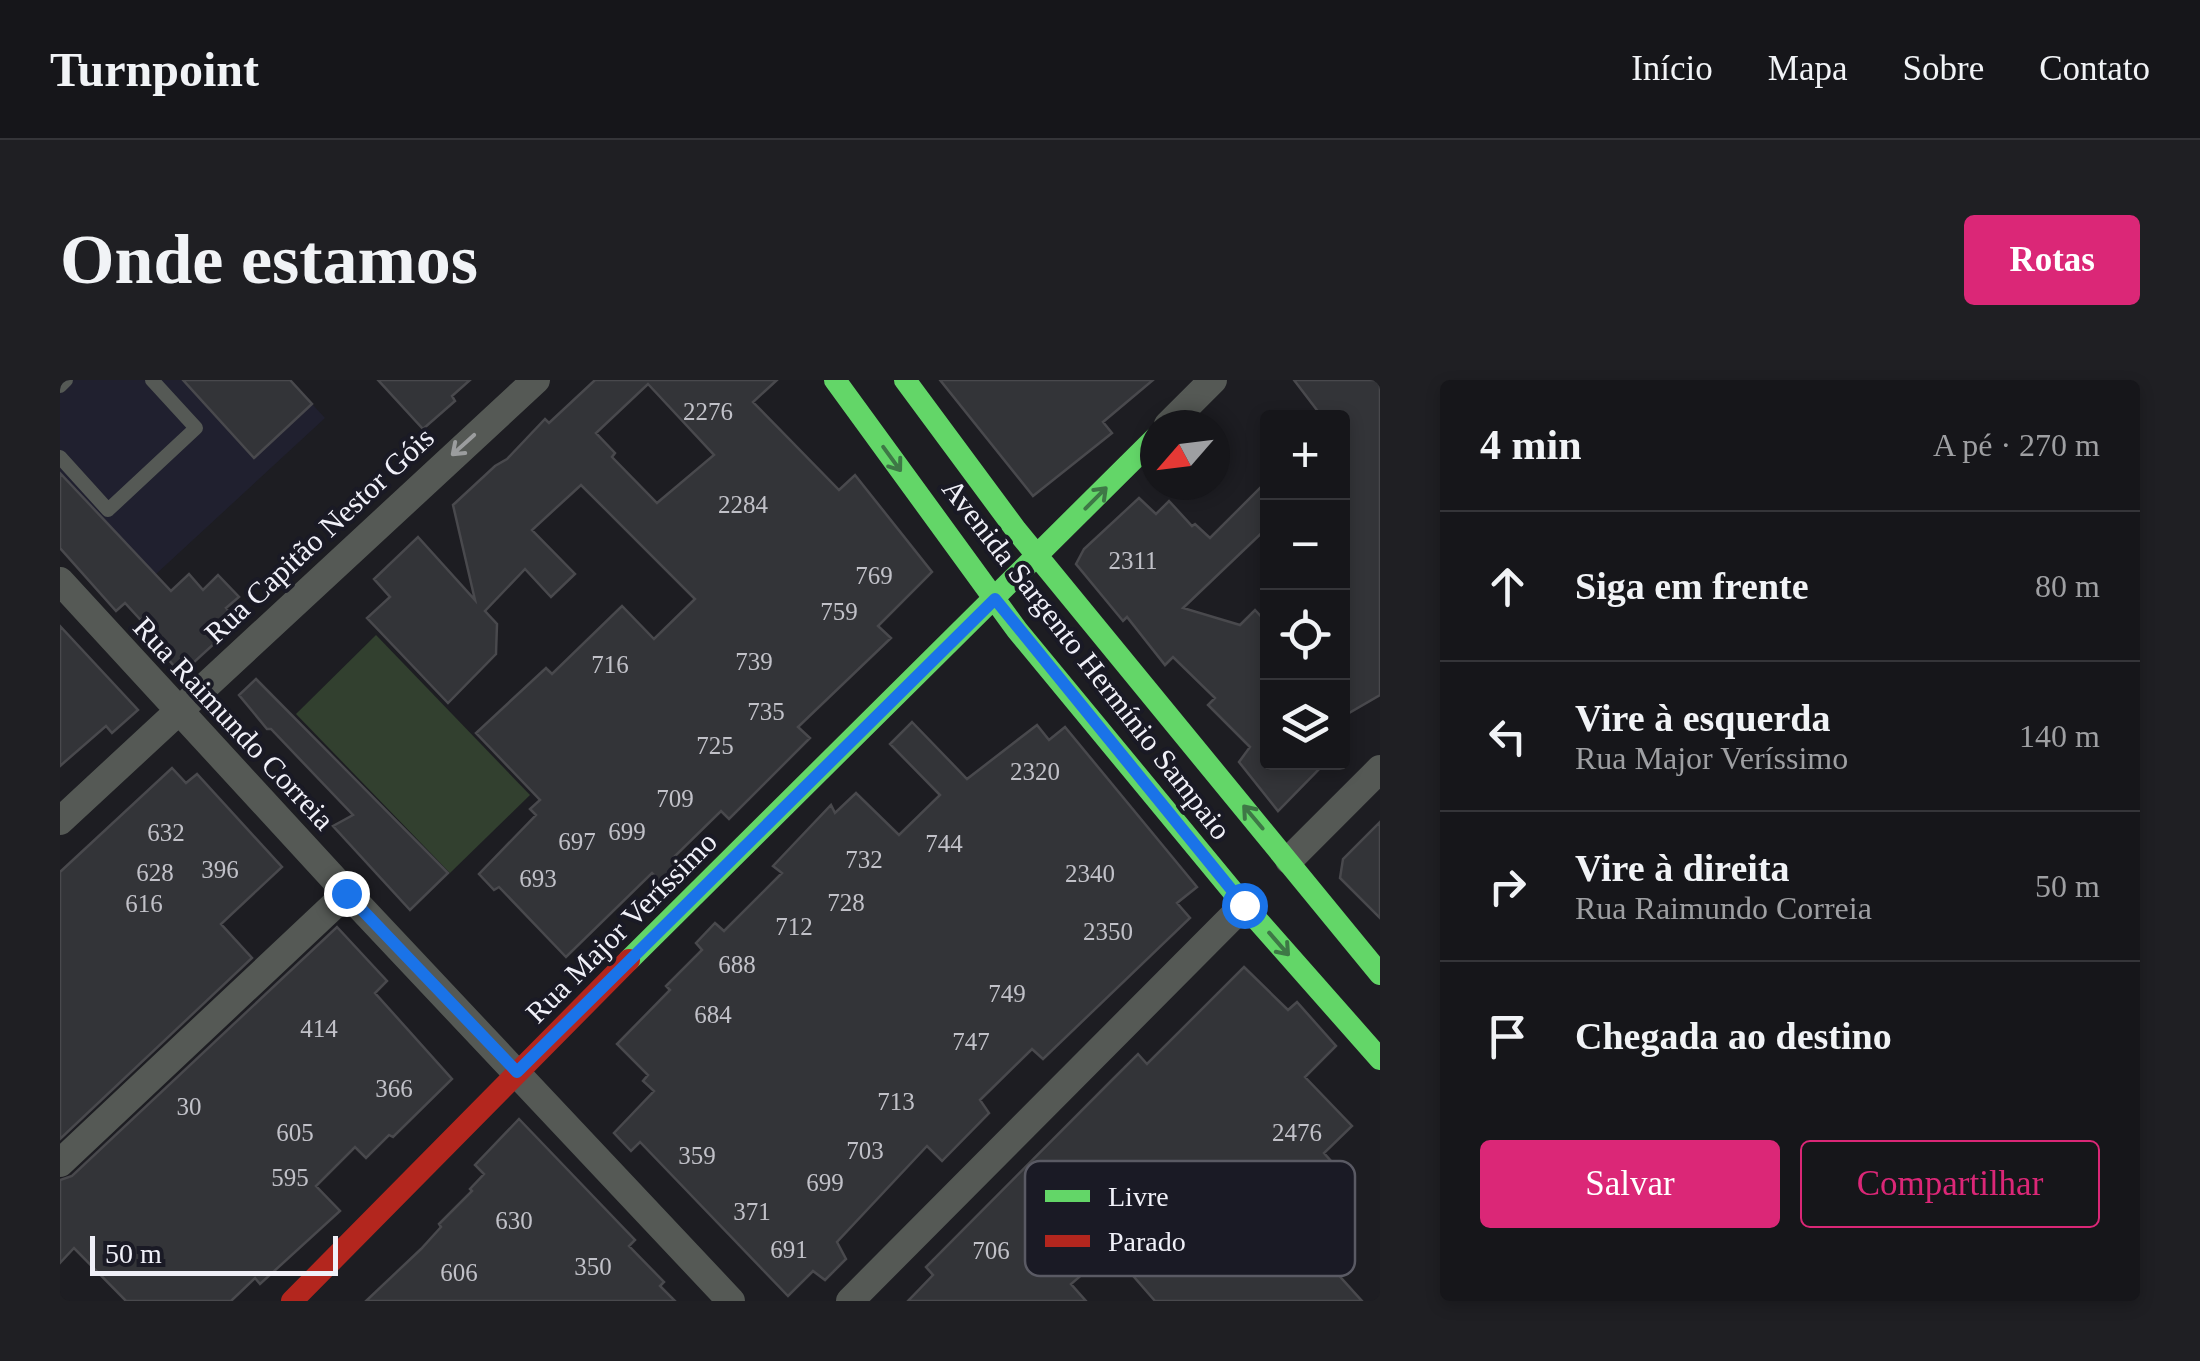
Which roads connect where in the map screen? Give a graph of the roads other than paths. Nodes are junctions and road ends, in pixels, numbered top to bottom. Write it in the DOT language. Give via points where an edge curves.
graph roads {
  1 [pos="66,380"];
  2 [pos="152,380"];
  3 [pos="536,380"];
  4 [pos="835,380"];
  5 [pos="905,380"];
  6 [pos="1213,380"];
  7 [pos="60,386"];
  8 [pos="1183,410"];
  9 [pos="1140,453"];
  10 [pos="60,457"];
  11 [pos="1037,556"];
  12 [pos="60,581"];
  13 [pos="995,599"];
  14 [pos="179,711"];
  15 [pos="1380,769"];
  16 [pos="60,821"];
  17 [pos="1289,860"];
  18 [pos="346,893"];
  19 [pos="1244,905"];
  20 [pos="1380,974"];
  21 [pos="1380,1059"];
  22 [pos="517,1072"];
  23 [pos="60,1163"];
  24 [pos="292,1301"];
  25 [pos="731,1301"];
  26 [pos="850,1301"];
  1 -- 7 [label="lane"];
  2 -- 10 [label="lane" via="196,428 108,510"];
  3 -- 14 [label="street, Rua Capitão Nestor Góis, one-way"];
  4 -- 13 [label="main road, Avenida Sargento Hermínio Sampaio, one-way"];
  5 -- 11 [label="main road, Avenida Sargento Hermínio Sampaio"];
  6 -- 8 [label="street"];
  11 -- 9 [label="main road, Rua Major Veríssimo, one-way"];
  11 -- 13 [label="main road, Rua Major Veríssimo"];
  17 -- 11 [label="main road, Avenida Sargento Hermínio Sampaio, one-way"];
  12 -- 14 [label="street, Rua Raimundo Correia"];
  13 -- 19 [label="main road, Avenida Sargento Hermínio Sampaio"];
  13 -- 22 [label="main road, Rua Major Veríssimo"];
  14 -- 16 [label="street, Rua Capitão Nestor Góis"];
  14 -- 18 [label="street, Rua Raimundo Correia"];
  15 -- 17 [label="street"];
  17 -- 20 [label="main road, Avenida Sargento Hermínio Sampaio"];
  18 -- 22 [label="street, Rua Raimundo Correia"];
  18 -- 23 [label="street"];
  19 -- 21 [label="main road, Avenida Sargento Hermínio Sampaio, one-way"];
  19 -- 26 [label="street"];
  22 -- 24 [label="main road, Rua Major Veríssimo"];
  22 -- 25 [label="street, Rua Raimundo Correia"];
}
